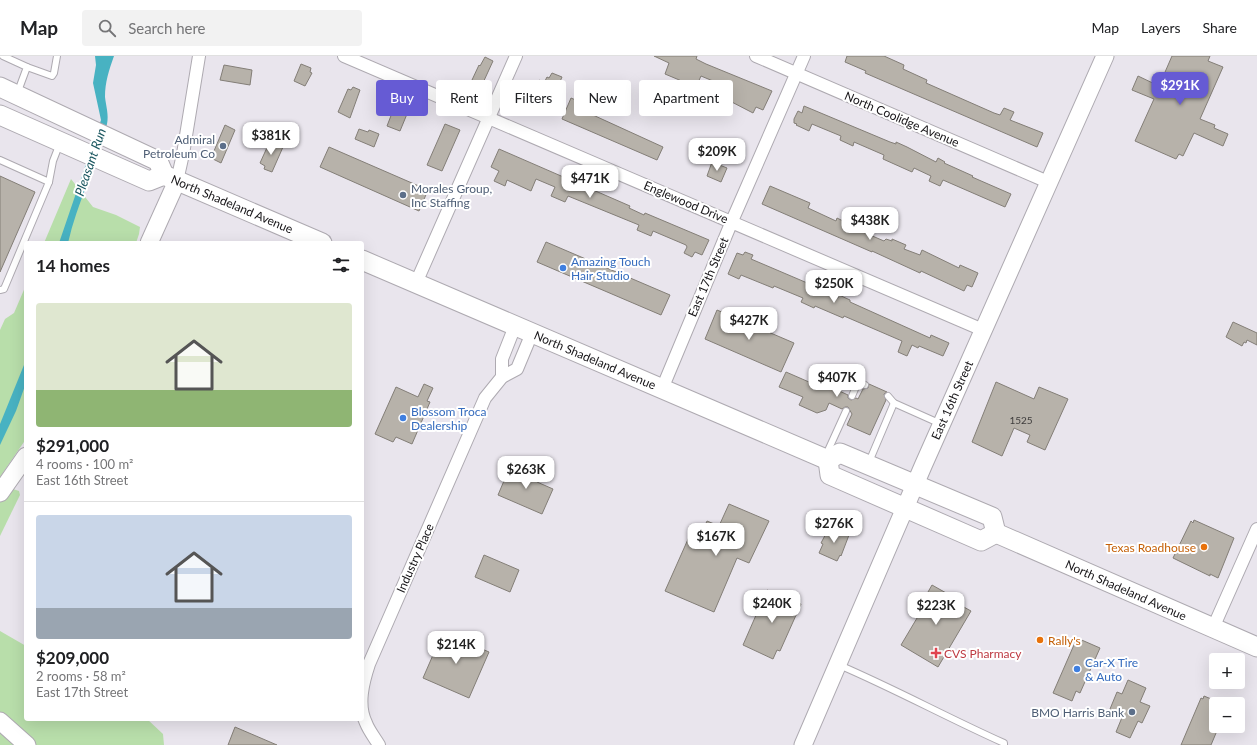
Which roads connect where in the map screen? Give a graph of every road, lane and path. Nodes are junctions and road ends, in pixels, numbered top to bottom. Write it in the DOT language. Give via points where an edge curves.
graph roads {
  1 [pos="3,56"];
  2 [pos="57,56"];
  3 [pos="199,56"];
  4 [pos="344,56"];
  5 [pos="516,56"];
  6 [pos="756,56"];
  7 [pos="804,56"];
  8 [pos="1105,56"];
  9 [pos="27,67"];
  10 [pos="797,73"];
  11 [pos="8,91"];
  12 [pos="0,115"];
  13 [pos="489,118"];
  14 [pos="66,144"];
  15 [pos="0,160"];
  16 [pos="170,178"];
  17 [pos="49,182"];
  18 [pos="1048,182"];
  19 [pos="732,222"];
  20 [pos="150,241"];
  21 [pos="317,241"];
  22 [pos="364,261"];
  23 [pos="416,283"];
  24 [pos="0,290"];
  25 [pos="524,330"];
  26 [pos="983,330"];
  27 [pos="502,377"];
  28 [pos="865,385"];
  29 [pos="662,389"];
  30 [pos="852,396"];
  31 [pos="888,396"];
  32 [pos="894,404"];
  33 [pos="846,411"];
  34 [pos="942,424"];
  35 [pos="24,459"];
  36 [pos="826,459"];
  37 [pos="868,463"];
  38 [pos="916,484"];
  39 [pos="0,493"];
  40 [pos="905,508"];
  41 [pos="1257,529"];
  42 [pos="996,532"];
  43 [pos="1213,628"];
  44 [pos="1257,647"];
  45 [pos="838,664"];
  46 [pos="364,679"];
  47 [pos="364,718"];
  48 [pos="0,721"];
  49 [pos="27,745"];
  50 [pos="379,745"];
  51 [pos="803,745"];
  52 [pos="1004,745"];
  1 -- 9 [label="lane"];
  2 -- 9 [label="lane" via="52,76"];
  3 -- 16 [label="street" via="183,154"];
  4 -- 13 [label="street, Englewood Drive"];
  5 -- 13 [label="street"];
  6 -- 10 [label="street, North Coolidge Avenue"];
  7 -- 10 [label="street, East 17th Street"];
  8 -- 18 [label="street, East 16th Street"];
  9 -- 11 [label="lane"];
  10 -- 18 [label="street, North Coolidge Avenue"];
  10 -- 19 [label="street, East 17th Street"];
  11 -- 16 [label="main road, North Shadeland Avenue" via="158,161"];
  12 -- 14 [label="main road, North Shadeland Avenue"];
  13 -- 19 [label="street, Englewood Drive"];
  13 -- 23 [label="street"];
  14 -- 16 [label="main road, North Shadeland Avenue" via="149,181"];
  14 -- 17 [label="lane" via="53,161"];
  15 -- 17 [label="lane"];
  16 -- 20 [label="street"];
  16 -- 21 [label="main road, North Shadeland Avenue"];
  17 -- 24 [label="lane" via="4,288"];
  18 -- 26 [label="street, East 16th Street"];
  19 -- 26 [label="street, Englewood Drive"];
  19 -- 29 [label="street, East 17th Street"];
  22 -- 23 [label="main road, North Shadeland Avenue"];
  23 -- 25 [label="main road, North Shadeland Avenue"];
  25 -- 27 [label="street" via="502,359"];
  25 -- 27 [label="street, Industry Place" via="517,369"];
  25 -- 29 [label="main road, North Shadeland Avenue"];
  26 -- 34 [label="street, East 16th Street"];
  27 -- 46 [label="street, Industry Place" via="485,398"];
  28 -- 30 [label="lane" via="858,382"];
  29 -- 36 [label="main road, North Shadeland Avenue"];
  31 -- 32 [label="lane"];
  32 -- 34 [label="lane"];
  32 -- 37 [label="lane"];
  33 -- 36 [label="lane"];
  34 -- 38 [label="street, East 16th Street"];
  35 -- 39 [label="street"];
  36 -- 37 [label="main road" via="840,453"];
  36 -- 40 [label="main road" via="830,475"];
  37 -- 38 [label="main road"];
  38 -- 40 [label="street, East 16th Street"];
  38 -- 42 [label="main road" via="992,517"];
  40 -- 42 [label="main road" via="981,541"];
  40 -- 45 [label="street, East 16th Street"];
  41 -- 43 [label="street"];
  42 -- 43 [label="main road, North Shadeland Avenue"];
  43 -- 44 [label="main road, North Shadeland Avenue"];
  45 -- 51 [label="street, East 16th Street"];
  45 -- 52 [label="lane"];
  47 -- 50 [label="street, Industry Place"];
  48 -- 49 [label="street"];
}
